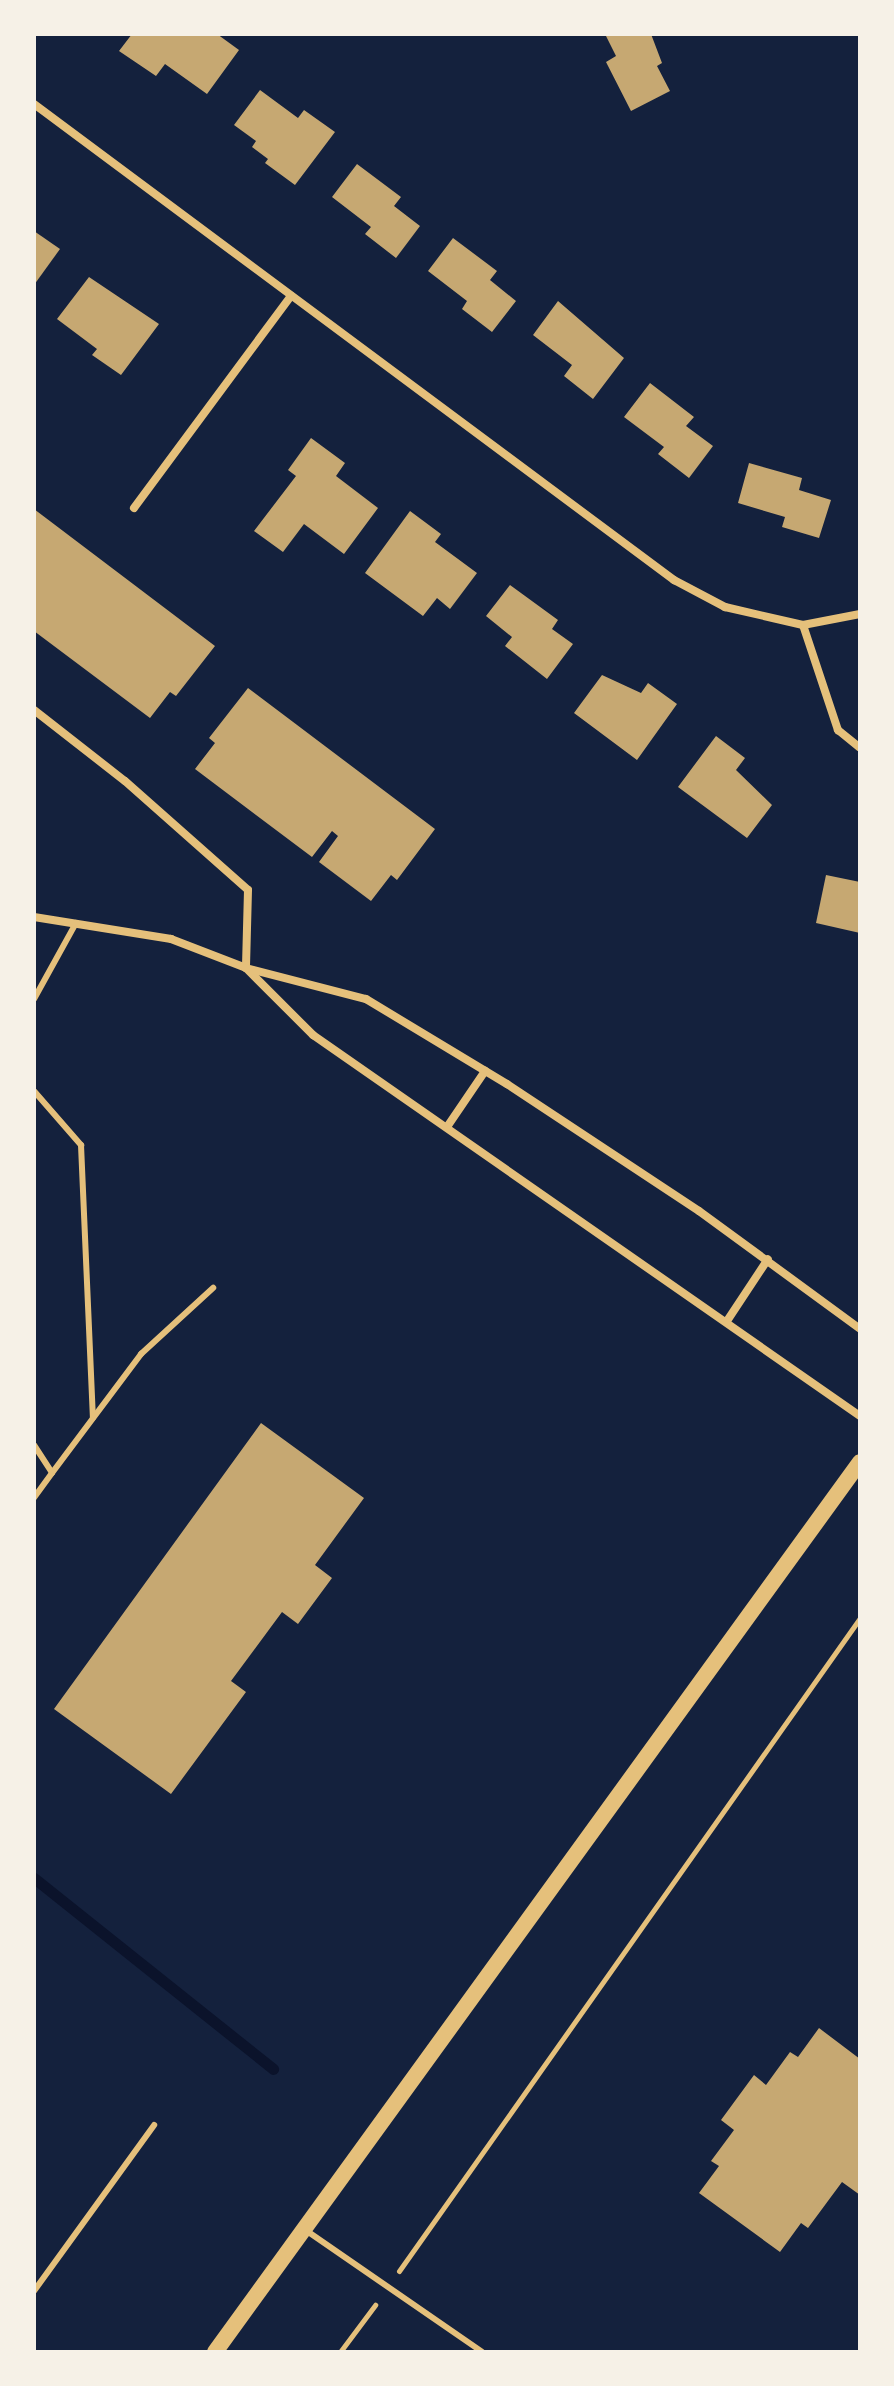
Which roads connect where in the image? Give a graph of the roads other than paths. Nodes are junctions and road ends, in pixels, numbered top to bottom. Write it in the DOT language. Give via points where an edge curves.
graph roads {
  1 [pos="34,104"];
  2 [pos="291,296"];
  3 [pos="134,508"];
  4 [pos="860,614"];
  5 [pos="803,625"];
  6 [pos="34,710"];
  7 [pos="860,748"];
  8 [pos="34,917"];
  9 [pos="76,923"];
  10 [pos="246,968"];
  11 [pos="34,999"];
  12 [pos="485,1071"];
  13 [pos="34,1091"];
  14 [pos="447,1127"];
  15 [pos="768,1259"];
  16 [pos="213,1288"];
  17 [pos="727,1321"];
  18 [pos="860,1329"];
  19 [pos="860,1416"];
  20 [pos="93,1418"];
  21 [pos="34,1445"];
  22 [pos="860,1462"];
  23 [pos="52,1473"];
  24 [pos="34,1498"];
  25 [pos="154,2125"];
  26 [pos="304,2229"];
  27 [pos="34,2291"];
  28 [pos="215,2352"];
  29 [pos="482,2352"];
  1 -- 2 [label="street"];
  2 -- 3 [label="street"];
  2 -- 5 [label="street" via="674,580 725,607"];
  4 -- 5 [label="street"];
  5 -- 7 [label="street" via="838,730"];
  6 -- 10 [label="street" via="125,781 248,890"];
  8 -- 9 [label="street"];
  9 -- 10 [label="street" via="171,939"];
  9 -- 11 [label="lane"];
  10 -- 12 [label="street" via="366,999"];
  10 -- 14 [label="street" via="313,1035"];
  12 -- 14 [label="street"];
  12 -- 15 [label="street"];
  13 -- 20 [label="lane" via="81,1145"];
  14 -- 17 [label="street"];
  15 -- 17 [label="street"];
  15 -- 18 [label="street"];
  16 -- 20 [label="lane" via="141,1354"];
  17 -- 19 [label="street"];
  20 -- 23 [label="lane"];
  21 -- 23 [label="lane"];
  22 -- 26 [label="main road"];
  23 -- 24 [label="lane"];
  25 -- 27 [label="lane"];
  26 -- 28 [label="main road"];
  26 -- 29 [label="lane"];
}
